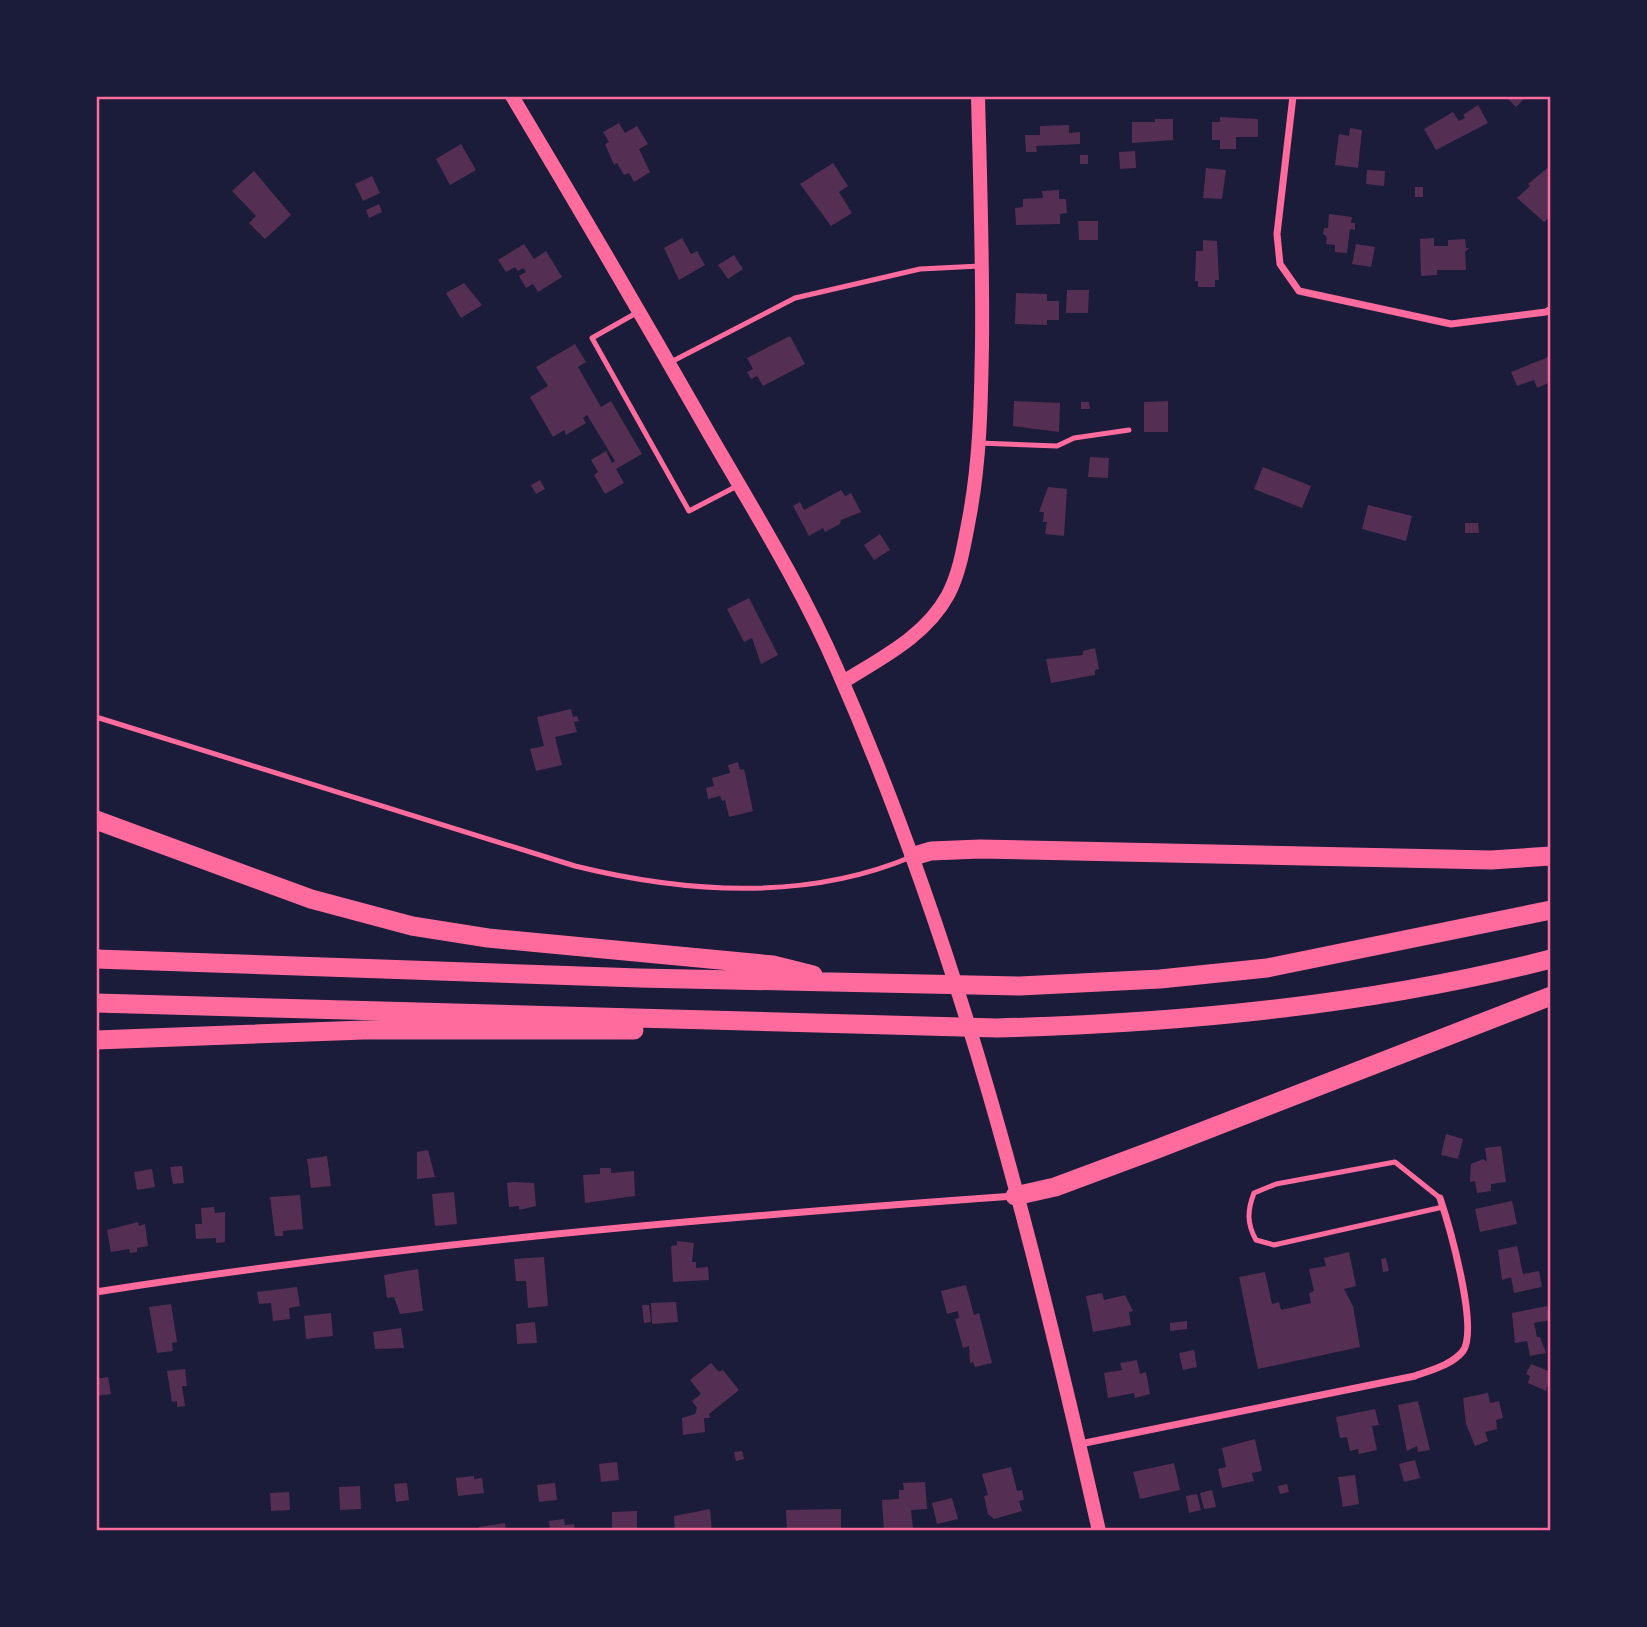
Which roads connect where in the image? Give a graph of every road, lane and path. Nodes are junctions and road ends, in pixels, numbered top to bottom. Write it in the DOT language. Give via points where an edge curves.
graph roads {
  1 [pos="512,96"];
  2 [pos="978,96"];
  3 [pos="1293,96"];
  4 [pos="983,267"];
  5 [pos="1551,309"];
  6 [pos="641,311"];
  7 [pos="669,363"];
  8 [pos="1129,430"];
  9 [pos="979,443"];
  10 [pos="739,485"];
  11 [pos="843,682"];
  12 [pos="96,717"];
  13 [pos="96,820"];
  14 [pos="914,856"];
  15 [pos="1551,856"];
  16 [pos="1551,910"];
  17 [pos="96,959"];
  18 [pos="1551,959"];
  19 [pos="848,984"];
  20 [pos="1551,996"];
  21 [pos="96,1003"];
  22 [pos="757,1022"];
  23 [pos="96,1040"];
  24 [pos="1015,1196"];
  25 [pos="1440,1198"];
  26 [pos="1443,1207"];
  27 [pos="96,1292"];
  28 [pos="1079,1444"];
  29 [pos="1098,1531"];
  1 -- 6 [label="main road"];
  2 -- 4 [label="main road"];
  3 -- 5 [label="street" via="1278,234 1280,264 1299,291 1451,324"];
  4 -- 7 [label="lane" via="920,268 795,298"];
  4 -- 9 [label="main road"];
  6 -- 7 [label="main road"];
  6 -- 10 [label="lane" via="592,338 689,512"];
  7 -- 10 [label="main road"];
  8 -- 9 [label="lane" via="1074,438 1058,446"];
  9 -- 11 [label="main road" via="961,561 948,596 904,644"];
  10 -- 11 [label="main road"];
  11 -- 14 [label="main road"];
  12 -- 14 [label="lane" via="575,866 641,882 691,888 778,887 882,868"];
  13 -- 19 [label="highway" via="311,900 412,926 488,938 773,965"];
  14 -- 15 [label="highway" via="980,849 1491,860"];
  14 -- 24 [label="main road" via="982,1064"];
  16 -- 19 [label="highway" via="1267,968 1020,986"];
  17 -- 19 [label="highway"];
  18 -- 22 [label="highway" via="1386,993 1225,1016 997,1028"];
  20 -- 24 [label="highway" via="1144,1154 1055,1187"];
  21 -- 22 [label="highway"];
  22 -- 23 [label="highway" via="618,1031 364,1030"];
  24 -- 27 [label="street" via="749,1215 267,1265"];
  24 -- 28 [label="main road"];
  25 -- 26 [label="street"];
  25 -- 26 [label="lane" via="1395,1162 1276,1184 1254,1193 1248,1207 1249,1227 1256,1240 1273,1245"];
  26 -- 28 [label="street" via="1467,1312 1468,1337 1463,1351 1447,1363 1415,1376"];
  28 -- 29 [label="main road"];
}
